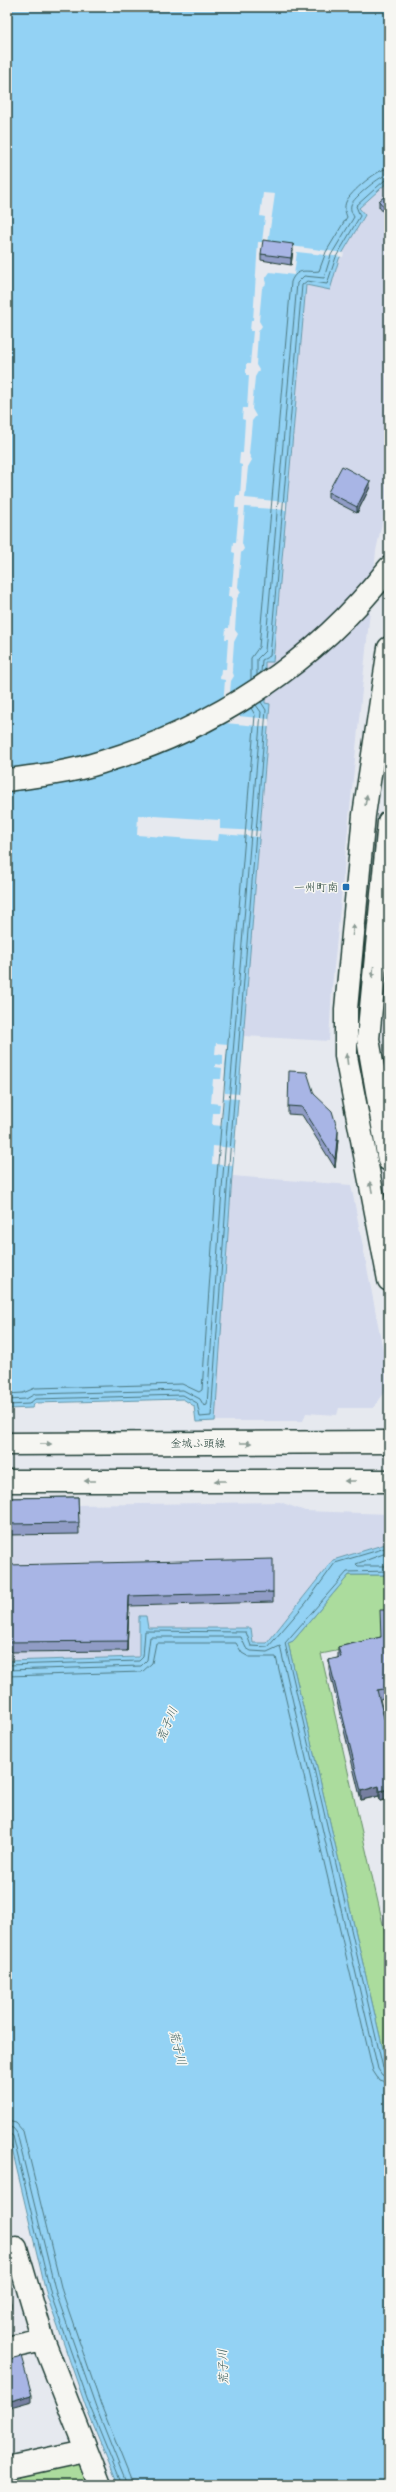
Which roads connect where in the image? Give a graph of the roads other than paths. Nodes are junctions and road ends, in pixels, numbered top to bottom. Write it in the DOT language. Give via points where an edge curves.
graph roads {
  1 [pos="389,568"];
  2 [pos="389,648"];
  3 [pos="7,780"];
  4 [pos="389,822"];
  5 [pos="389,1160"];
  6 [pos="383,1217"];
  7 [pos="389,1280"];
  8 [pos="389,1442"];
  9 [pos="7,1444"];
  10 [pos="7,1481"];
  11 [pos="389,1481"];
  12 [pos="7,2253"];
  13 [pos="43,2340"];
  14 [pos="7,2348"];
  15 [pos="85,2451"];
  16 [pos="7,2468"];
  17 [pos="100,2485"];
  1 -- 3 [label="street" via="334,630 299,660 273,681 204,722 147,747 101,763"];
  6 -- 2 [label="street, one-way" via="356,1119 346,1056 346,1009 364,815"];
  4 -- 5 [label="street, one-way" via="368,1039"];
  6 -- 7 [label="street"];
  9 -- 8 [label="street, 金城ふ頭線, one-way"];
  11 -- 10 [label="street, one-way"];
  12 -- 13 [label="street" via="16,2248"];
  13 -- 14 [label="street"];
  13 -- 15 [label="street"];
  15 -- 16 [label="street"];
  15 -- 17 [label="street"];
}
